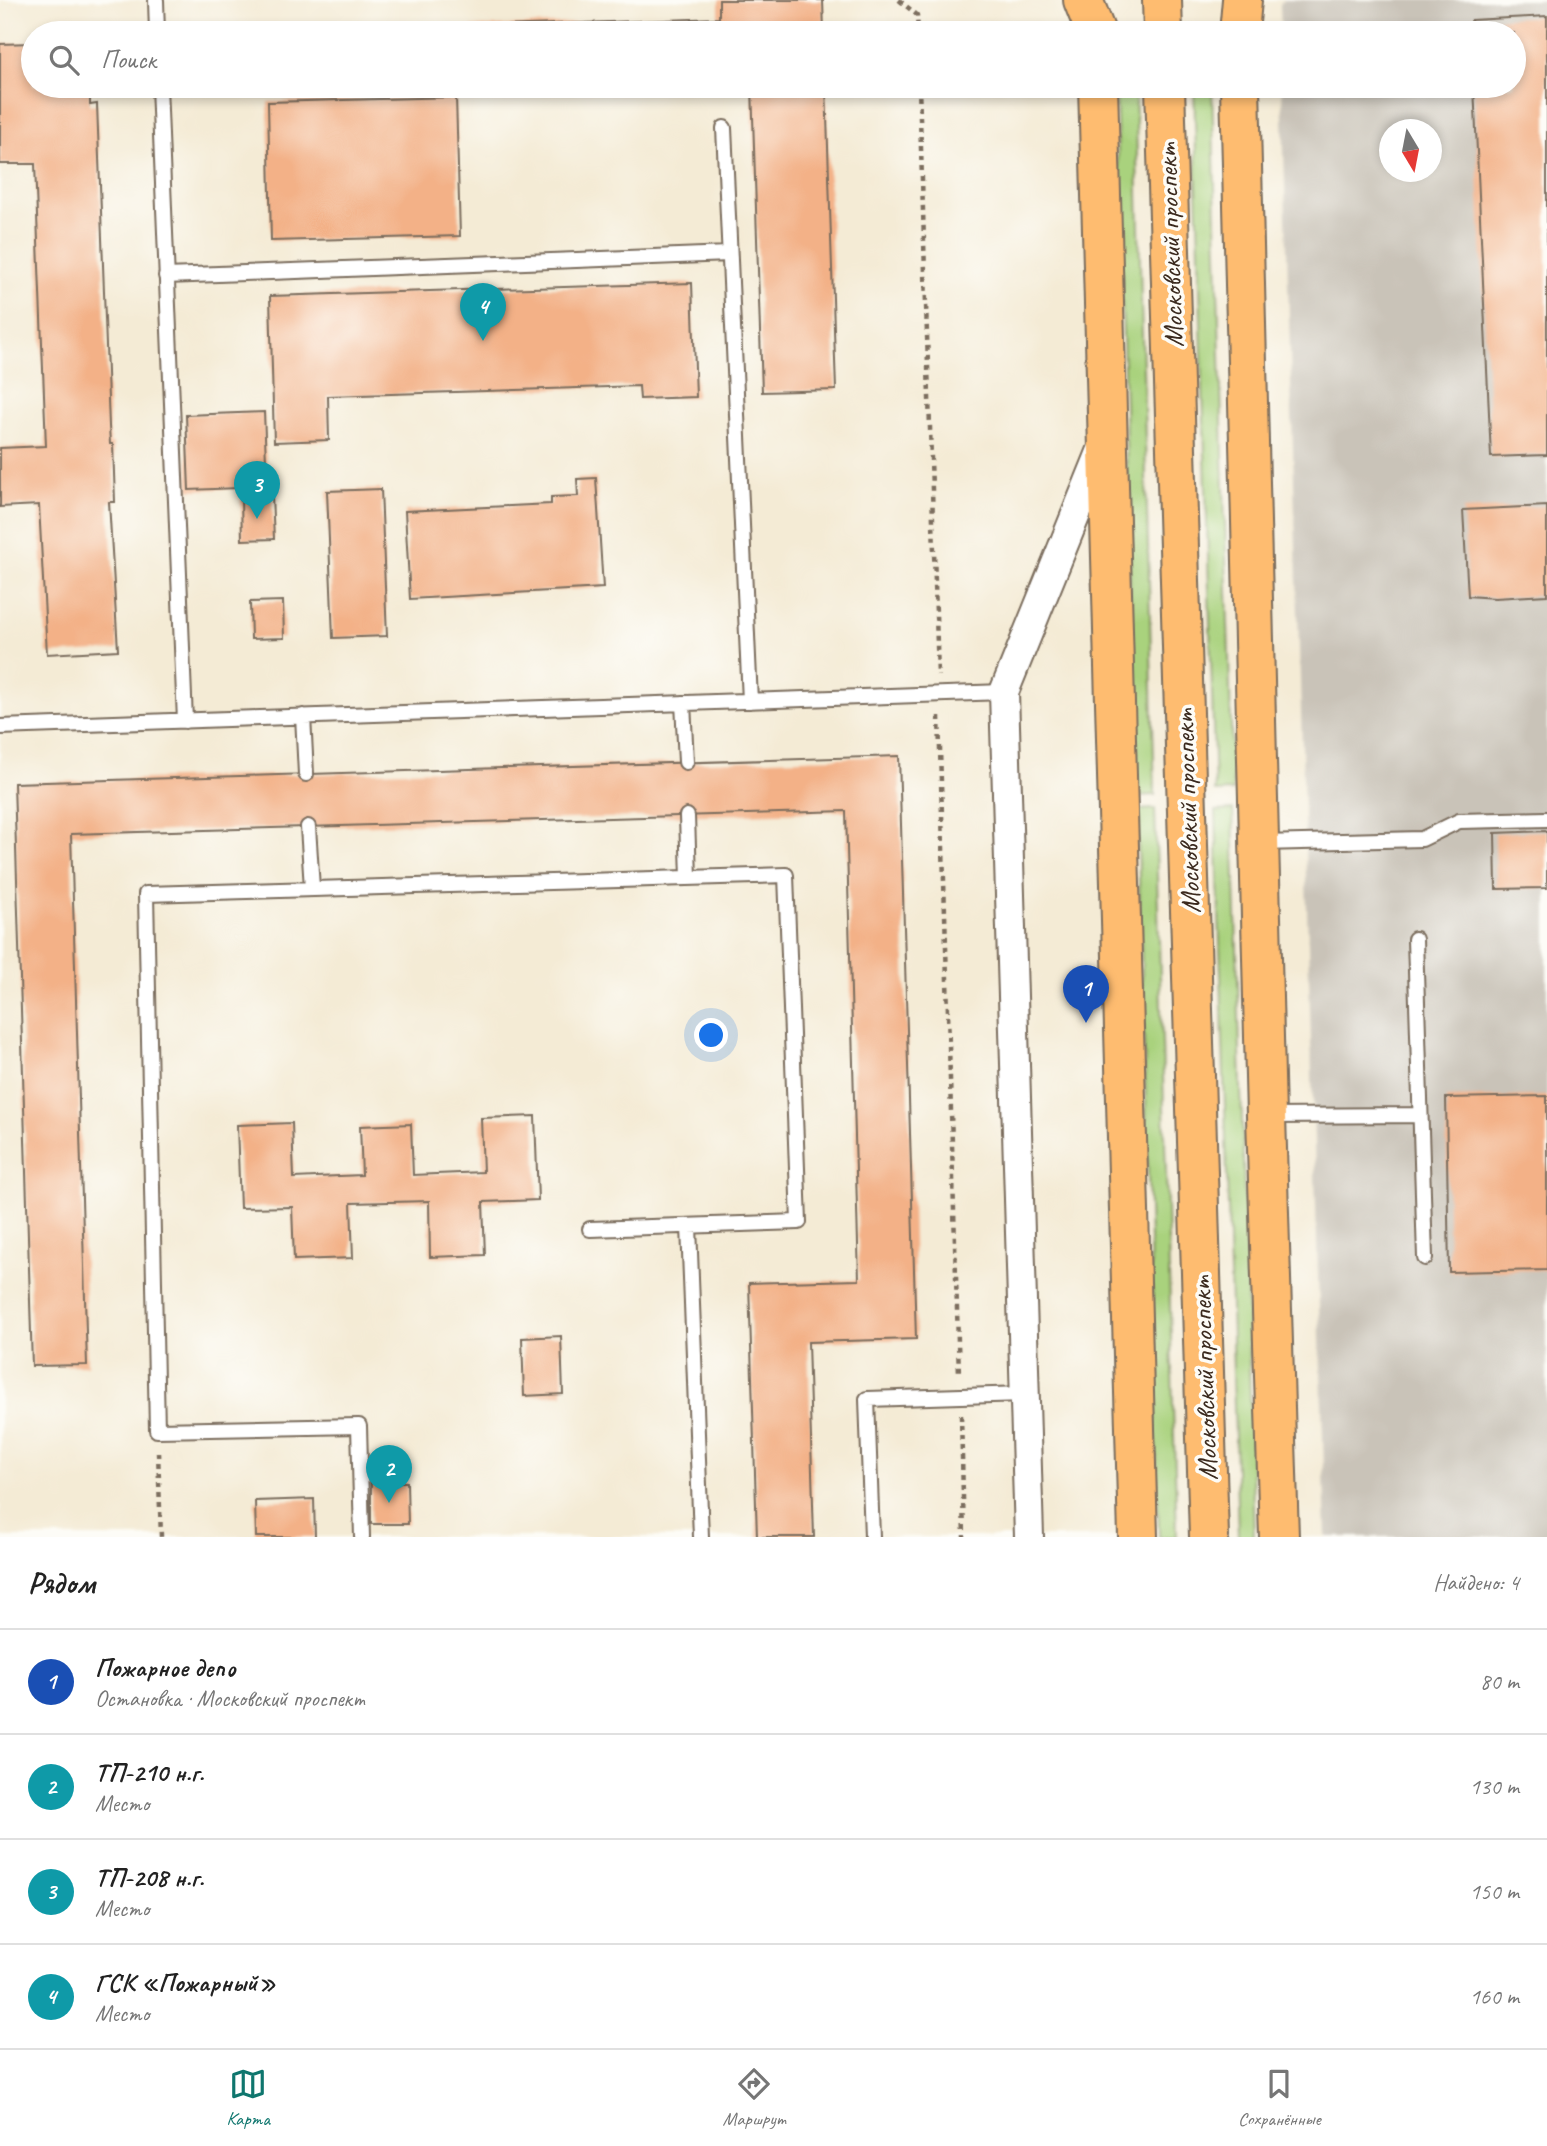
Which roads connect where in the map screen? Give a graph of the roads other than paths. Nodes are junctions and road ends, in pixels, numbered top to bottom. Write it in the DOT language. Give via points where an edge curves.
graph roads {
  1 [pos="156,0"];
  2 [pos="1083,0"];
  3 [pos="1162,0"];
  4 [pos="1242,0"];
  5 [pos="157,21"];
  6 [pos="1091,21"];
  7 [pos="1163,21"];
  8 [pos="1240,21"];
  9 [pos="159,98"];
  10 [pos="1098,98"];
  11 [pos="1165,98"];
  12 [pos="1240,98"];
  13 [pos="724,128"];
  14 [pos="729,254"];
  15 [pos="166,276"];
  16 [pos="1107,439"];
  17 [pos="1004,692"];
  18 [pos="750,701"];
  19 [pos="683,703"];
  20 [pos="303,716"];
  21 [pos="185,720"];
  22 [pos="0,727"];
  23 [pos="686,762"];
  24 [pos="306,774"];
  25 [pos="687,816"];
  26 [pos="1547,819"];
  27 [pos="308,827"];
  28 [pos="1259,843"];
  29 [pos="689,878"];
  30 [pos="312,888"];
  31 [pos="1415,939"];
  32 [pos="1420,1115"];
  33 [pos="1266,1116"];
  34 [pos="689,1226"];
  35 [pos="590,1229"];
  36 [pos="1425,1258"];
  37 [pos="1024,1394"];
  38 [pos="362,1537"];
  39 [pos="701,1537"];
  40 [pos="872,1537"];
  41 [pos="1029,1537"];
  42 [pos="1138,1537"];
  43 [pos="1209,1537"];
  44 [pos="1279,1537"];
  1 -- 5 [label="lane"];
  2 -- 6 [label="main road"];
  3 -- 7 [label="main road"];
  4 -- 8 [label="main road"];
  9 -- 15 [label="lane"];
  10 -- 16 [label="main road"];
  11 -- 43 [label="main road, Московский проспект"];
  12 -- 28 [label="main road"];
  13 -- 14 [label="lane"];
  14 -- 15 [label="lane"];
  14 -- 18 [label="lane"];
  15 -- 21 [label="lane"];
  16 -- 17 [label="street"];
  16 -- 42 [label="main road"];
  17 -- 18 [label="lane"];
  17 -- 37 [label="street"];
  18 -- 19 [label="lane"];
  19 -- 20 [label="lane"];
  19 -- 23 [label="lane"];
  20 -- 21 [label="lane"];
  20 -- 24 [label="lane"];
  21 -- 22 [label="lane"];
  25 -- 29 [label="lane"];
  26 -- 28 [label="lane" via="1459,821 1422,839"];
  27 -- 30 [label="lane"];
  28 -- 33 [label="main road"];
  29 -- 30 [label="lane"];
  29 -- 34 [label="lane" via="786,875 799,1222"];
  30 -- 38 [label="lane" via="146,894 157,1430 359,1426"];
  31 -- 32 [label="lane"];
  32 -- 33 [label="lane"];
  32 -- 36 [label="lane"];
  33 -- 44 [label="main road"];
  34 -- 35 [label="lane"];
  34 -- 39 [label="lane"];
  37 -- 40 [label="lane" via="867,1399"];
  37 -- 41 [label="street"];
}
